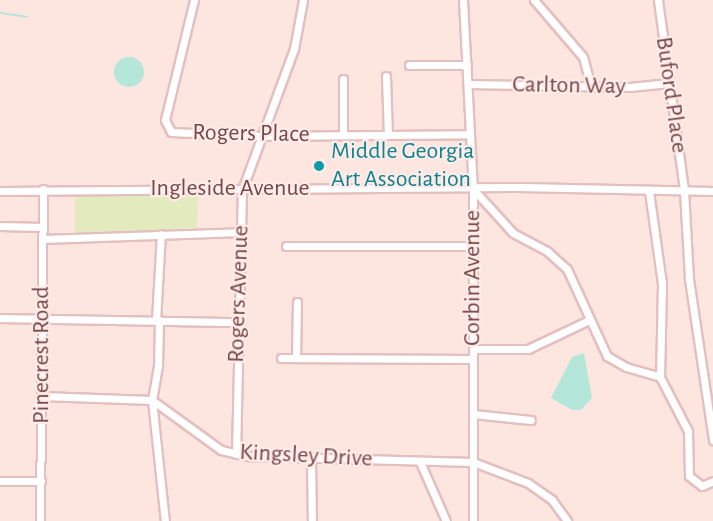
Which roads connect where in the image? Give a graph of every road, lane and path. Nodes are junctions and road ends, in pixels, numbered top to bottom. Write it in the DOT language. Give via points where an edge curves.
graph roads {
  1 [pos="194,0"];
  2 [pos="303,0"];
  3 [pos="463,0"];
  4 [pos="534,0"];
  5 [pos="658,0"];
  6 [pos="467,64"];
  7 [pos="409,65"];
  8 [pos="386,76"];
  9 [pos="343,79"];
  10 [pos="669,83"];
  11 [pos="469,84"];
  12 [pos="591,86"];
  13 [pos="470,134"];
  14 [pos="343,135"];
  15 [pos="388,135"];
  16 [pos="260,136"];
  17 [pos="473,188"];
  18 [pos="43,189"];
  19 [pos="242,190"];
  20 [pos="0,191"];
  21 [pos="649,191"];
  22 [pos="684,191"];
  23 [pos="713,191"];
  24 [pos="0,226"];
  25 [pos="43,227"];
  26 [pos="240,232"];
  27 [pos="160,234"];
  28 [pos="43,239"];
  29 [pos="286,246"];
  30 [pos="473,246"];
  31 [pos="297,302"];
  32 [pos="0,318"];
  33 [pos="42,318"];
  34 [pos="157,320"];
  35 [pos="589,320"];
  36 [pos="238,322"];
  37 [pos="473,349"];
  38 [pos="281,358"];
  39 [pos="296,358"];
  40 [pos="473,359"];
  41 [pos="660,377"];
  42 [pos="42,396"];
  43 [pos="152,399"];
  44 [pos="473,414"];
  45 [pos="531,420"];
  46 [pos="713,440"];
  47 [pos="236,454"];
  48 [pos="311,460"];
  49 [pos="420,462"];
  50 [pos="473,462"];
  51 [pos="0,481"];
  52 [pos="41,481"];
  53 [pos="713,481"];
  54 [pos="40,521"];
  55 [pos="165,521"];
  56 [pos="312,521"];
  57 [pos="446,521"];
  58 [pos="473,521"];
  59 [pos="567,521"];
  1 -- 16 [label="street, Rogers Place" via="165,127 176,132"];
  2 -- 16 [label="street, Rogers Avenue" via="294,49"];
  3 -- 6 [label="street, Corbin Avenue"];
  4 -- 12 [label="street" via="583,57"];
  5 -- 10 [label="street, Buford Place"];
  6 -- 7 [label="street"];
  6 -- 11 [label="street, Corbin Avenue"];
  8 -- 15 [label="street"];
  9 -- 14 [label="street"];
  10 -- 12 [label="street, Carlton Way"];
  10 -- 22 [label="street, Buford Place"];
  11 -- 12 [label="street, Carlton Way"];
  11 -- 13 [label="street, Corbin Avenue"];
  13 -- 15 [label="street, Rogers Place"];
  13 -- 17 [label="street, Corbin Avenue"];
  14 -- 15 [label="street, Rogers Place"];
  14 -- 16 [label="street, Rogers Place"];
  16 -- 19 [label="street, Rogers Avenue"];
  17 -- 19 [label="street, Ingleside Avenue"];
  17 -- 21 [label="street, Ingleside Avenue"];
  17 -- 30 [label="street, Corbin Avenue"];
  17 -- 35 [label="street" via="512,232 548,252 567,269"];
  18 -- 19 [label="street, Ingleside Avenue"];
  18 -- 20 [label="street, Ingleside Avenue"];
  18 -- 25 [label="street, Pinecrest Road"];
  19 -- 26 [label="street, Rogers Avenue"];
  21 -- 22 [label="street, Ingleside Avenue"];
  21 -- 41 [label="street" via="663,291"];
  22 -- 23 [label="street, Ingleside Avenue"];
  22 -- 46 [label="street, Buford Place" via="689,279"];
  24 -- 25 [label="street"];
  25 -- 28 [label="street, Pinecrest Road"];
  26 -- 27 [label="street"];
  26 -- 36 [label="street, Rogers Avenue"];
  27 -- 28 [label="street"];
  27 -- 34 [label="street"];
  28 -- 33 [label="street, Pinecrest Road"];
  29 -- 30 [label="street"];
  30 -- 37 [label="street, Corbin Avenue"];
  31 -- 39 [label="street"];
  32 -- 33 [label="street"];
  33 -- 34 [label="street"];
  33 -- 42 [label="street, Pinecrest Road"];
  34 -- 36 [label="street"];
  34 -- 43 [label="street" via="158,366"];
  35 -- 37 [label="street" via="528,349"];
  35 -- 41 [label="street" via="601,348 614,362"];
  36 -- 47 [label="street, Rogers Avenue"];
  37 -- 40 [label="street, Corbin Avenue"];
  38 -- 39 [label="street"];
  39 -- 40 [label="street"];
  40 -- 44 [label="street, Corbin Avenue"];
  41 -- 53 [label="street" via="688,431 689,476 702,486"];
  42 -- 43 [label="street"];
  42 -- 52 [label="street, Pinecrest Road"];
  43 -- 47 [label="street, Kingsley Drive" via="221,450"];
  43 -- 55 [label="street"];
  44 -- 45 [label="street"];
  44 -- 50 [label="street, Corbin Avenue"];
  47 -- 48 [label="street, Kingsley Drive"];
  48 -- 49 [label="street, Kingsley Drive"];
  48 -- 56 [label="street"];
  49 -- 50 [label="street, Kingsley Drive"];
  49 -- 57 [label="street"];
  50 -- 58 [label="street, Corbin Avenue"];
  50 -- 59 [label="street, Kingsley Drive" via="528,483 552,500"];
  51 -- 52 [label="street"];
  52 -- 54 [label="street, Pinecrest Road"];
}
